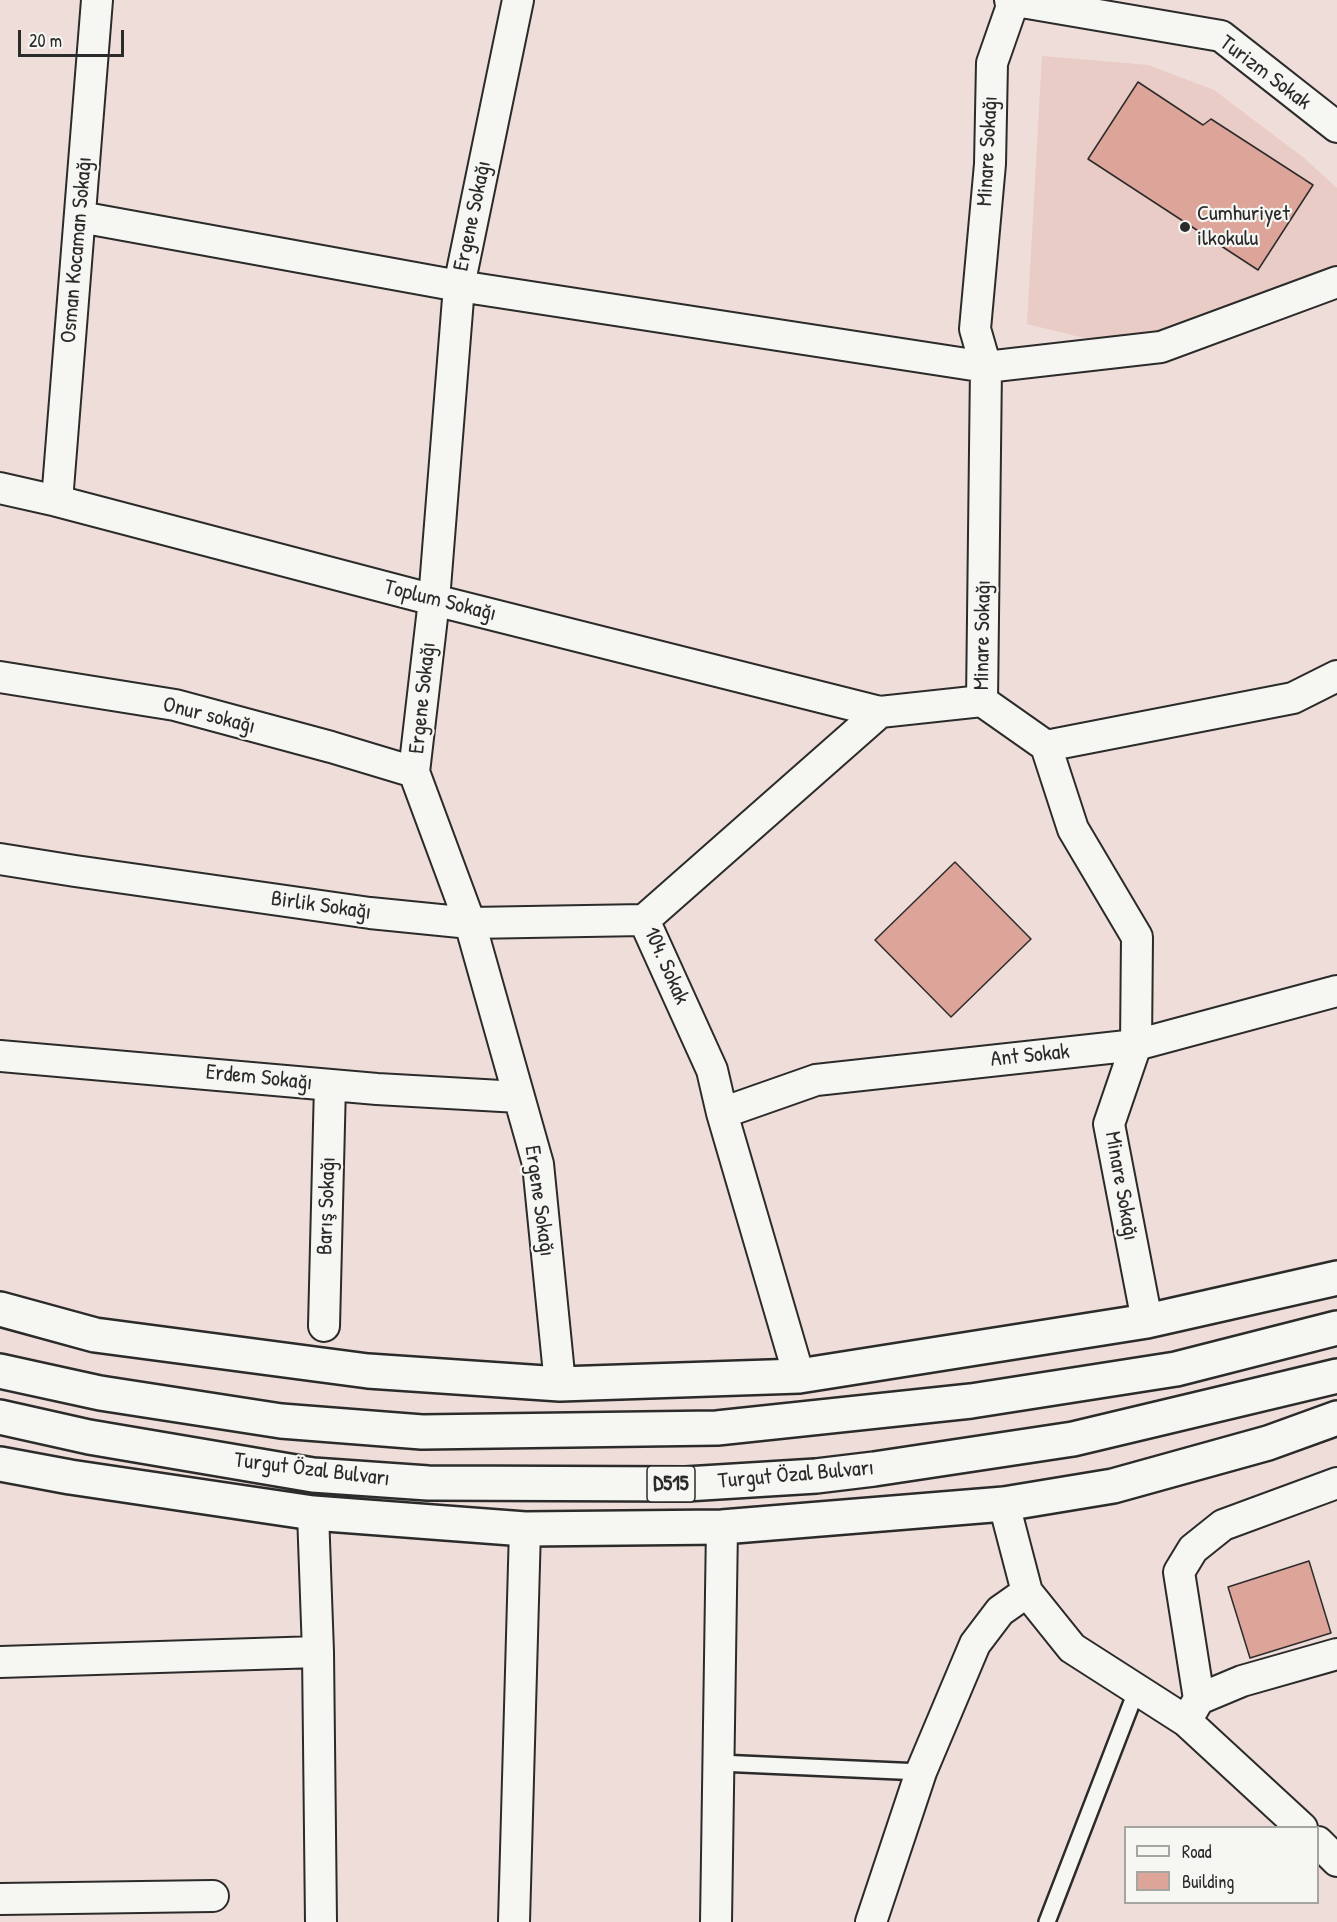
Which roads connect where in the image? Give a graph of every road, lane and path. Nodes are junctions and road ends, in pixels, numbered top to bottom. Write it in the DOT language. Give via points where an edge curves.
graph roads {
  1 [pos="97,0"];
  2 [pos="518,0"];
  3 [pos="1012,0"];
  4 [pos="1337,128"];
  5 [pos="80,217"];
  6 [pos="1337,282"];
  7 [pos="459,286"];
  8 [pos="986,367"];
  9 [pos="0,489"];
  10 [pos="57,501"];
  11 [pos="434,600"];
  12 [pos="1337,676"];
  13 [pos="0,677"];
  14 [pos="982,701"];
  15 [pos="880,712"];
  16 [pos="1046,746"];
  17 [pos="414,772"];
  18 [pos="0,859"];
  19 [pos="644,920"];
  20 [pos="470,923"];
  21 [pos="1337,991"];
  22 [pos="1137,1045"];
  23 [pos="0,1056"];
  24 [pos="330,1085"];
  25 [pos="519,1097"];
  26 [pos="722,1113"];
  27 [pos="1337,1278"];
  28 [pos="0,1309"];
  29 [pos="1147,1321"];
  30 [pos="324,1326"];
  31 [pos="1337,1328"];
  32 [pos="0,1371"];
  33 [pos="799,1376"];
  34 [pos="1337,1376"];
  35 [pos="560,1384"];
  36 [pos="0,1417"];
  37 [pos="1337,1418"];
  38 [pos="0,1464"];
  39 [pos="1337,1483"];
  40 [pos="1004,1504"];
  41 [pos="313,1513"];
  42 [pos="722,1527"];
  43 [pos="525,1529"];
  44 [pos="1027,1592"];
  45 [pos="318,1652"];
  46 [pos="1337,1654"];
  47 [pos="0,1662"];
  48 [pos="1137,1689"];
  49 [pos="1193,1710"];
  50 [pos="718,1763"];
  51 [pos="921,1772"];
  52 [pos="1301,1826"];
  53 [pos="1319,1844"];
  54 [pos="1337,1861"];
  55 [pos="213,1896"];
  56 [pos="0,1899"];
  57 [pos="321,1922"];
  58 [pos="513,1922"];
  59 [pos="716,1922"];
  60 [pos="871,1922"];
  61 [pos="1047,1922"];
  1 -- 5 [label="street, Osman Kocaman Sokağı"];
  2 -- 7 [label="street, Ergene Sokağı"];
  3 -- 4 [label="street, Turizm Sokak" via="1221,36"];
  3 -- 8 [label="street, Minare Sokağı" via="992,63 990,164 975,329"];
  5 -- 7 [label="street"];
  5 -- 10 [label="street, Osman Kocaman Sokağı"];
  6 -- 8 [label="street" via="1161,347"];
  7 -- 8 [label="street"];
  7 -- 11 [label="street, Ergene Sokağı"];
  8 -- 14 [label="street, Minare Sokağı"];
  9 -- 10 [label="street, Toplum Sokağı"];
  10 -- 11 [label="street, Toplum Sokağı"];
  11 -- 15 [label="street, Toplum Sokağı"];
  11 -- 17 [label="street, Ergene Sokağı"];
  12 -- 16 [label="street" via="1293,698"];
  13 -- 17 [label="street, Onur sokağı" via="175,705"];
  14 -- 15 [label="street"];
  14 -- 16 [label="street, Minare Sokağı"];
  15 -- 19 [label="street, 104. Sokak"];
  16 -- 22 [label="street, Minare Sokağı" via="1073,829 1137,937"];
  17 -- 20 [label="street, Ergene Sokağı"];
  18 -- 20 [label="street, Birlik Sokağı" via="369,913"];
  19 -- 20 [label="street, Birlik Sokağı"];
  19 -- 26 [label="street, 104. Sokak" via="712,1070"];
  20 -- 25 [label="street, Ergene Sokağı"];
  21 -- 22 [label="street, Ant Sokak"];
  22 -- 26 [label="street, Ant Sokak" via="816,1080"];
  22 -- 29 [label="street, Minare Sokağı" via="1109,1124"];
  23 -- 24 [label="street, Erdem Sokağı"];
  24 -- 25 [label="street, Erdem Sokağı"];
  24 -- 30 [label="street, Barış Sokağı"];
  25 -- 35 [label="street, Ergene Sokağı" via="538,1164"];
  26 -- 33 [label="street, 104. Sokak"];
  27 -- 29 [label="highway"];
  28 -- 35 [label="highway" via="95,1335 368,1371"];
  29 -- 33 [label="highway"];
  31 -- 32 [label="highway, Turgut Özal Bulvarı" via="1176,1369 971,1401 717,1428 422,1432 281,1421 100,1394"];
  33 -- 35 [label="highway"];
  34 -- 36 [label="highway, Turgut Özal Bulvarı / D515" via="1073,1439 816,1476 686,1484 428,1483 313,1475 89,1437"];
  37 -- 40 [label="highway" via="1268,1443 1113,1486"];
  38 -- 41 [label="highway" via="70,1478"];
  39 -- 49 [label="street" via="1222,1525 1193,1549 1179,1572"];
  40 -- 42 [label="highway"];
  40 -- 44 [label="street"];
  41 -- 43 [label="highway"];
  41 -- 45 [label="street"];
  42 -- 43 [label="highway"];
  42 -- 50 [label="street"];
  43 -- 58 [label="street"];
  44 -- 48 [label="street" via="1072,1648"];
  44 -- 51 [label="street" via="1000,1611 975,1644"];
  45 -- 47 [label="street"];
  45 -- 57 [label="street"];
  46 -- 49 [label="street" via="1242,1681"];
  48 -- 49 [label="street"];
  48 -- 61 [label="lane"];
  49 -- 52 [label="street"];
  50 -- 51 [label="lane"];
  50 -- 59 [label="street"];
  51 -- 60 [label="street"];
  53 -- 54 [label="street"];
  55 -- 56 [label="street"];
}
